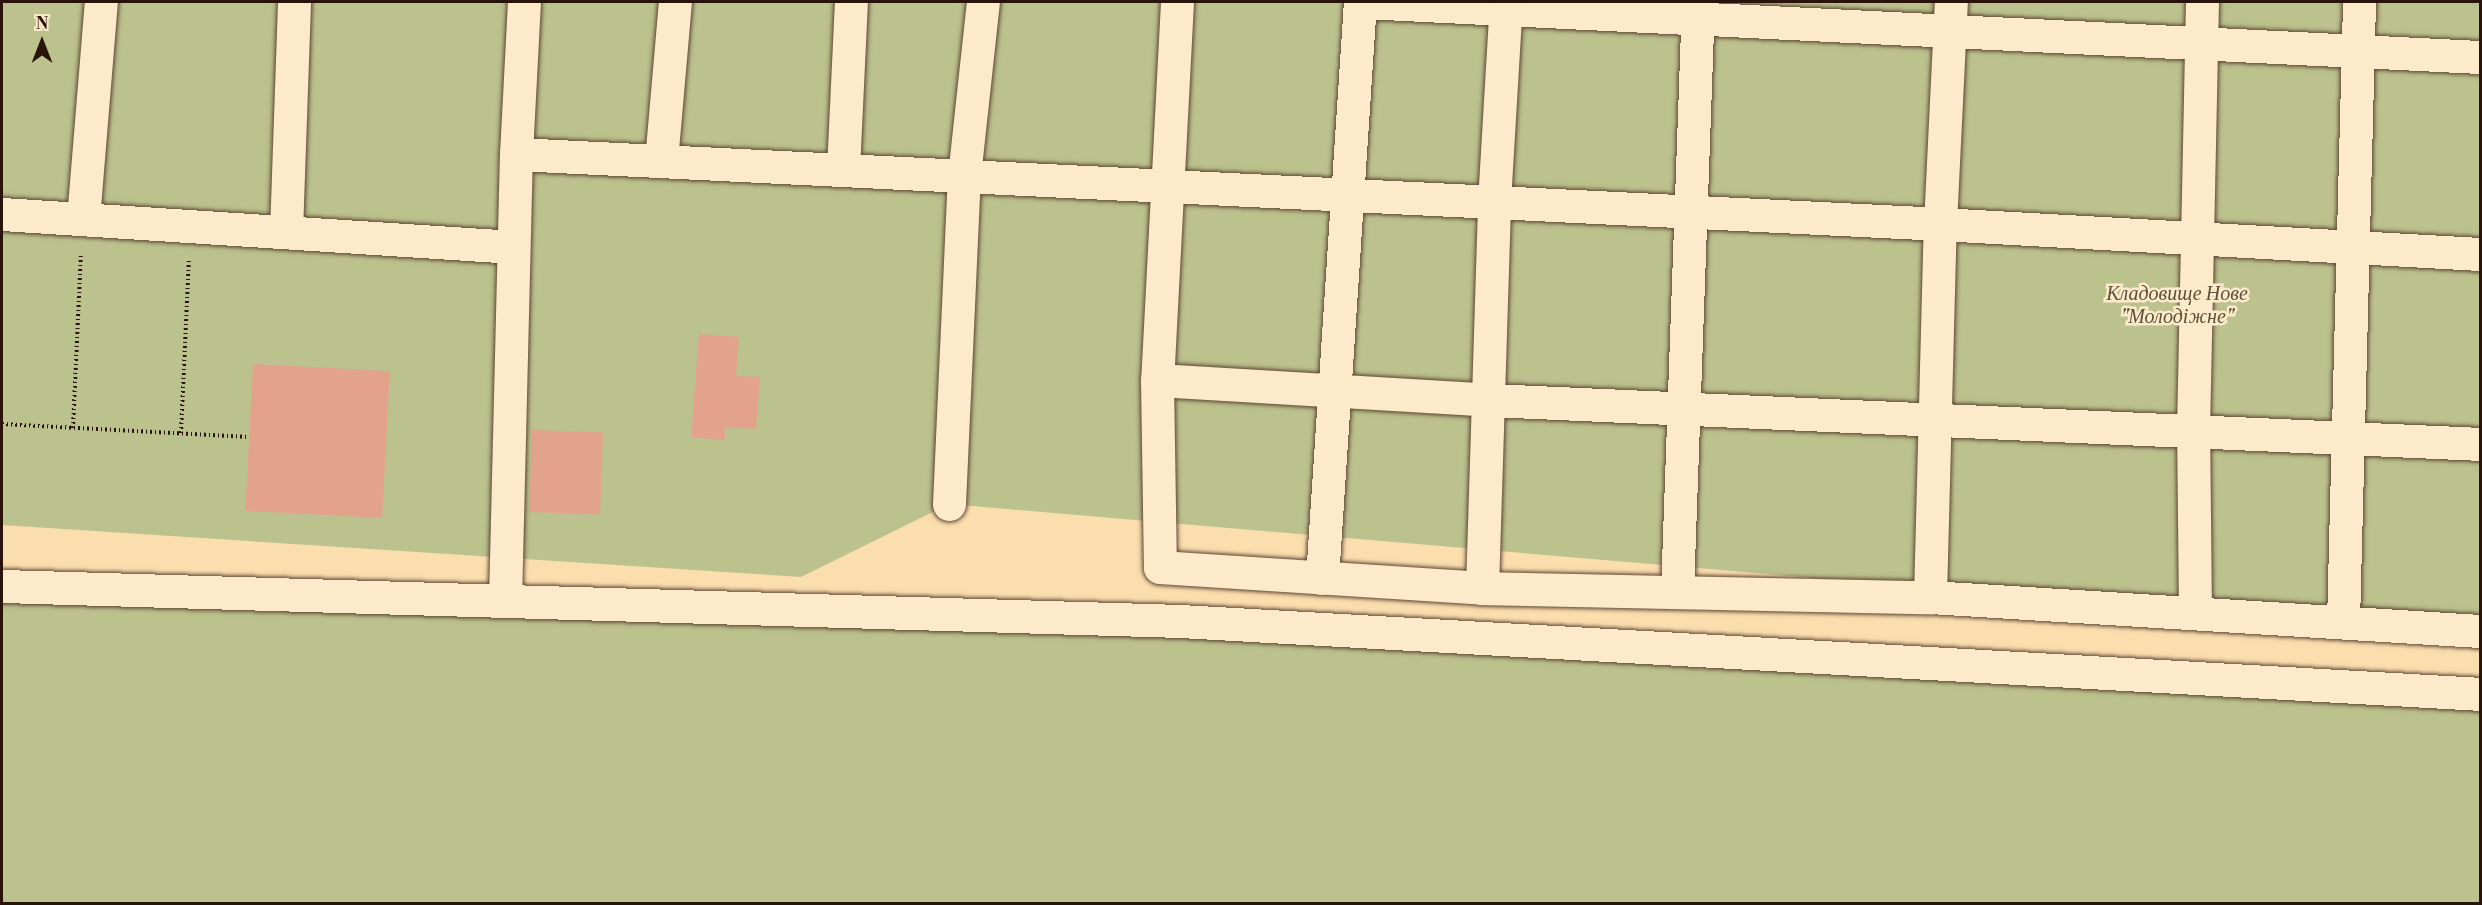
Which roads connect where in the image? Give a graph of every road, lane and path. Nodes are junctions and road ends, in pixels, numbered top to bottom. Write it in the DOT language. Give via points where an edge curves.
graph roads {
  1 [pos="101,2"];
  2 [pos="294,2"];
  3 [pos="524,2"];
  4 [pos="675,2"];
  5 [pos="852,2"];
  6 [pos="983,2"];
  7 [pos="1177,2"];
  8 [pos="1362,2"];
  9 [pos="2202,2"];
  10 [pos="2359,2"];
  11 [pos="1506,5"];
  12 [pos="1698,10"];
  13 [pos="1950,16"];
  14 [pos="2201,44"];
  15 [pos="2358,51"];
  16 [pos="2481,57"];
  17 [pos="516,154"];
  18 [pos="661,161"];
  19 [pos="843,170"];
  20 [pos="964,176"];
  21 [pos="1167,186"];
  22 [pos="1350,195"];
  23 [pos="1494,202"];
  24 [pos="1688,212"];
  25 [pos="2,214"];
  26 [pos="83,219"];
  27 [pos="1940,224"];
  28 [pos="190,226"];
  29 [pos="286,232"];
  30 [pos="2197,238"];
  31 [pos="513,247"];
  32 [pos="2353,247"];
  33 [pos="2481,254"];
  34 [pos="1157,380"];
  35 [pos="1333,391"];
  36 [pos="1490,400"];
  37 [pos="1682,409"];
  38 [pos="1937,420"];
  39 [pos="2,424"];
  40 [pos="73,428"];
  41 [pos="2193,431"];
  42 [pos="181,433"];
  43 [pos="249,437"];
  44 [pos="2348,438"];
  45 [pos="2481,444"];
  46 [pos="949,504"];
  47 [pos="1322,578"];
  48 [pos="2,586"];
  49 [pos="1482,588"];
  50 [pos="1677,591"];
  51 [pos="1930,597"];
  52 [pos="506,601"];
  53 [pos="2195,612"];
  54 [pos="2343,622"];
  55 [pos="2481,631"];
  56 [pos="2481,694"];
  1 -- 26 [label="street"];
  2 -- 29 [label="street"];
  3 -- 17 [label="street"];
  4 -- 18 [label="street"];
  5 -- 19 [label="street"];
  6 -- 20 [label="street"];
  7 -- 21 [label="street"];
  8 -- 11 [label="street"];
  8 -- 22 [label="street"];
  9 -- 14 [label="street"];
  10 -- 15 [label="street"];
  11 -- 12 [label="street"];
  11 -- 23 [label="street"];
  12 -- 13 [label="street"];
  12 -- 24 [label="street"];
  13 -- 14 [label="street"];
  13 -- 27 [label="street"];
  14 -- 15 [label="street"];
  14 -- 30 [label="street"];
  15 -- 16 [label="street"];
  15 -- 32 [label="street"];
  17 -- 18 [label="street"];
  17 -- 31 [label="street"];
  18 -- 19 [label="street"];
  19 -- 20 [label="street"];
  20 -- 21 [label="street"];
  20 -- 46 [label="street"];
  21 -- 22 [label="street"];
  21 -- 34 [label="street"];
  22 -- 23 [label="street"];
  22 -- 35 [label="street"];
  23 -- 24 [label="street"];
  23 -- 36 [label="street"];
  24 -- 27 [label="street"];
  24 -- 37 [label="street"];
  25 -- 26 [label="street"];
  26 -- 28 [label="street"];
  26 -- 40 [label="path"];
  27 -- 30 [label="street"];
  27 -- 38 [label="street"];
  28 -- 29 [label="street"];
  28 -- 42 [label="path"];
  29 -- 31 [label="street"];
  30 -- 32 [label="street"];
  30 -- 41 [label="street"];
  31 -- 52 [label="street"];
  32 -- 33 [label="street"];
  32 -- 44 [label="street"];
  34 -- 35 [label="street"];
  34 -- 47 [label="street" via="1161,567"];
  35 -- 36 [label="street"];
  35 -- 47 [label="street"];
  36 -- 37 [label="street"];
  36 -- 49 [label="street"];
  37 -- 38 [label="street"];
  37 -- 50 [label="street"];
  38 -- 41 [label="street"];
  38 -- 51 [label="street"];
  39 -- 40 [label="path"];
  40 -- 42 [label="path"];
  41 -- 44 [label="street"];
  41 -- 53 [label="street"];
  42 -- 43 [label="path"];
  44 -- 45 [label="street"];
  44 -- 54 [label="street"];
  47 -- 49 [label="street"];
  48 -- 52 [label="street"];
  49 -- 50 [label="street"];
  50 -- 51 [label="street"];
  51 -- 53 [label="street"];
  52 -- 56 [label="street" via="1180,621"];
  53 -- 54 [label="street"];
  54 -- 55 [label="street"];
}
